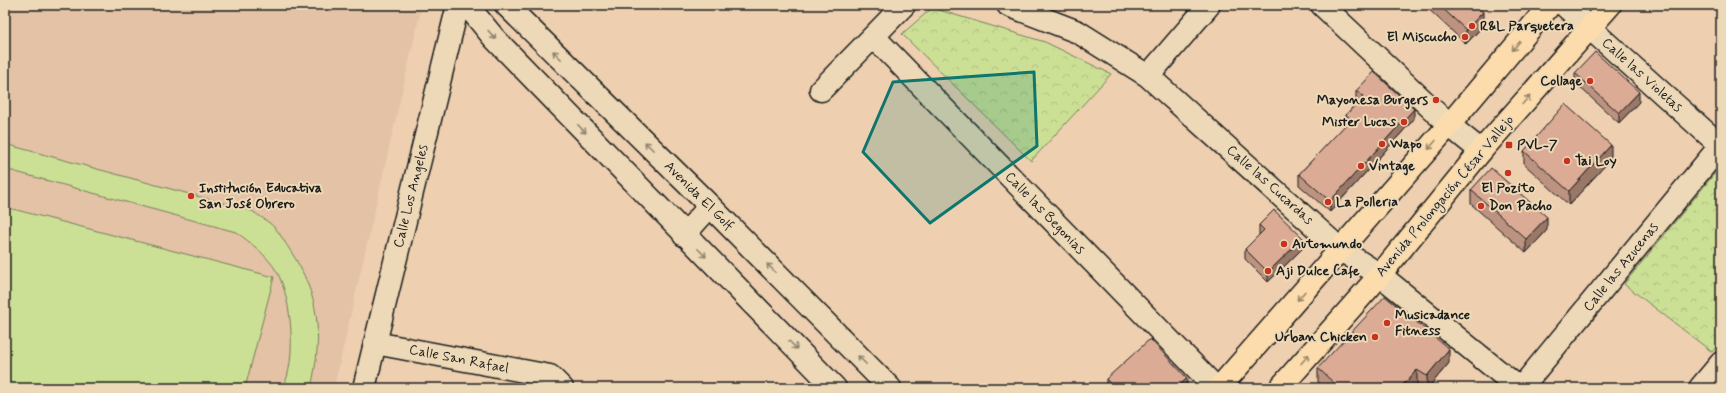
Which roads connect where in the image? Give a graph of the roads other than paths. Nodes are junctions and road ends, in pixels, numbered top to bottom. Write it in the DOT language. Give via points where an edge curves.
graph roads {
  1 [pos="458,5"];
  2 [pos="468,5"];
  3 [pos="506,5"];
  4 [pos="904,5"];
  5 [pos="1008,5"];
  6 [pos="1209,5"];
  7 [pos="1322,5"];
  8 [pos="1550,5"];
  9 [pos="1564,5"];
  10 [pos="1610,5"];
  11 [pos="1590,28"];
  12 [pos="874,36"];
  13 [pos="1148,76"];
  14 [pos="821,90"];
  15 [pos="1449,125"];
  16 [pos="1721,145"];
  17 [pos="1481,151"];
  18 [pos="710,206"];
  19 [pos="684,235"];
  20 [pos="1341,250"];
  21 [pos="1380,275"];
  22 [pos="375,343"];
  23 [pos="1721,363"];
  24 [pos="553,384"];
  25 [pos="364,388"];
  26 [pos="835,388"];
  27 [pos="890,388"];
  28 [pos="1218,388"];
  29 [pos="1280,388"];
  30 [pos="1520,388"];
  31 [pos="1700,388"];
  1 -- 22 [label="street, Calle Los Angeles"];
  2 -- 19 [label="street, one-way" via="494,38"];
  18 -- 3 [label="street, Avenida El Golf, one-way"];
  4 -- 12 [label="street"];
  5 -- 13 [label="street, Calle las Cucardas" via="1078,32"];
  6 -- 13 [label="street"];
  7 -- 15 [label="street"];
  8 -- 15 [label="main road, one-way"];
  9 -- 11 [label="street, Calle las Violetas"];
  10 -- 11 [label="main road, Avenida Prolongación César Vallejo"];
  11 -- 16 [label="street, Calle las Violetas"];
  17 -- 11 [label="main road, Avenida Prolongación César Vallejo, one-way"];
  12 -- 14 [label="street"];
  12 -- 28 [label="street, Calle las Begonias"];
  13 -- 20 [label="street, Calle las Cucardas"];
  15 -- 17 [label="street"];
  15 -- 20 [label="main road, one-way"];
  16 -- 30 [label="street, Calle las Azucenas"];
  17 -- 21 [label="main road, Avenida Prolongación César Vallejo"];
  18 -- 19 [label="street"];
  27 -- 18 [label="street, Avenida El Golf, one-way"];
  19 -- 26 [label="street, one-way"];
  20 -- 21 [label="street, Calle las Cucardas"];
  20 -- 28 [label="main road, one-way"];
  29 -- 21 [label="main road, Avenida Prolongación César Vallejo, one-way"];
  21 -- 30 [label="street, Calle las Cucardas"];
  22 -- 24 [label="street, Calle San Rafael"];
  22 -- 25 [label="street, Calle Los Angeles"];
  23 -- 31 [label="street"];
}
